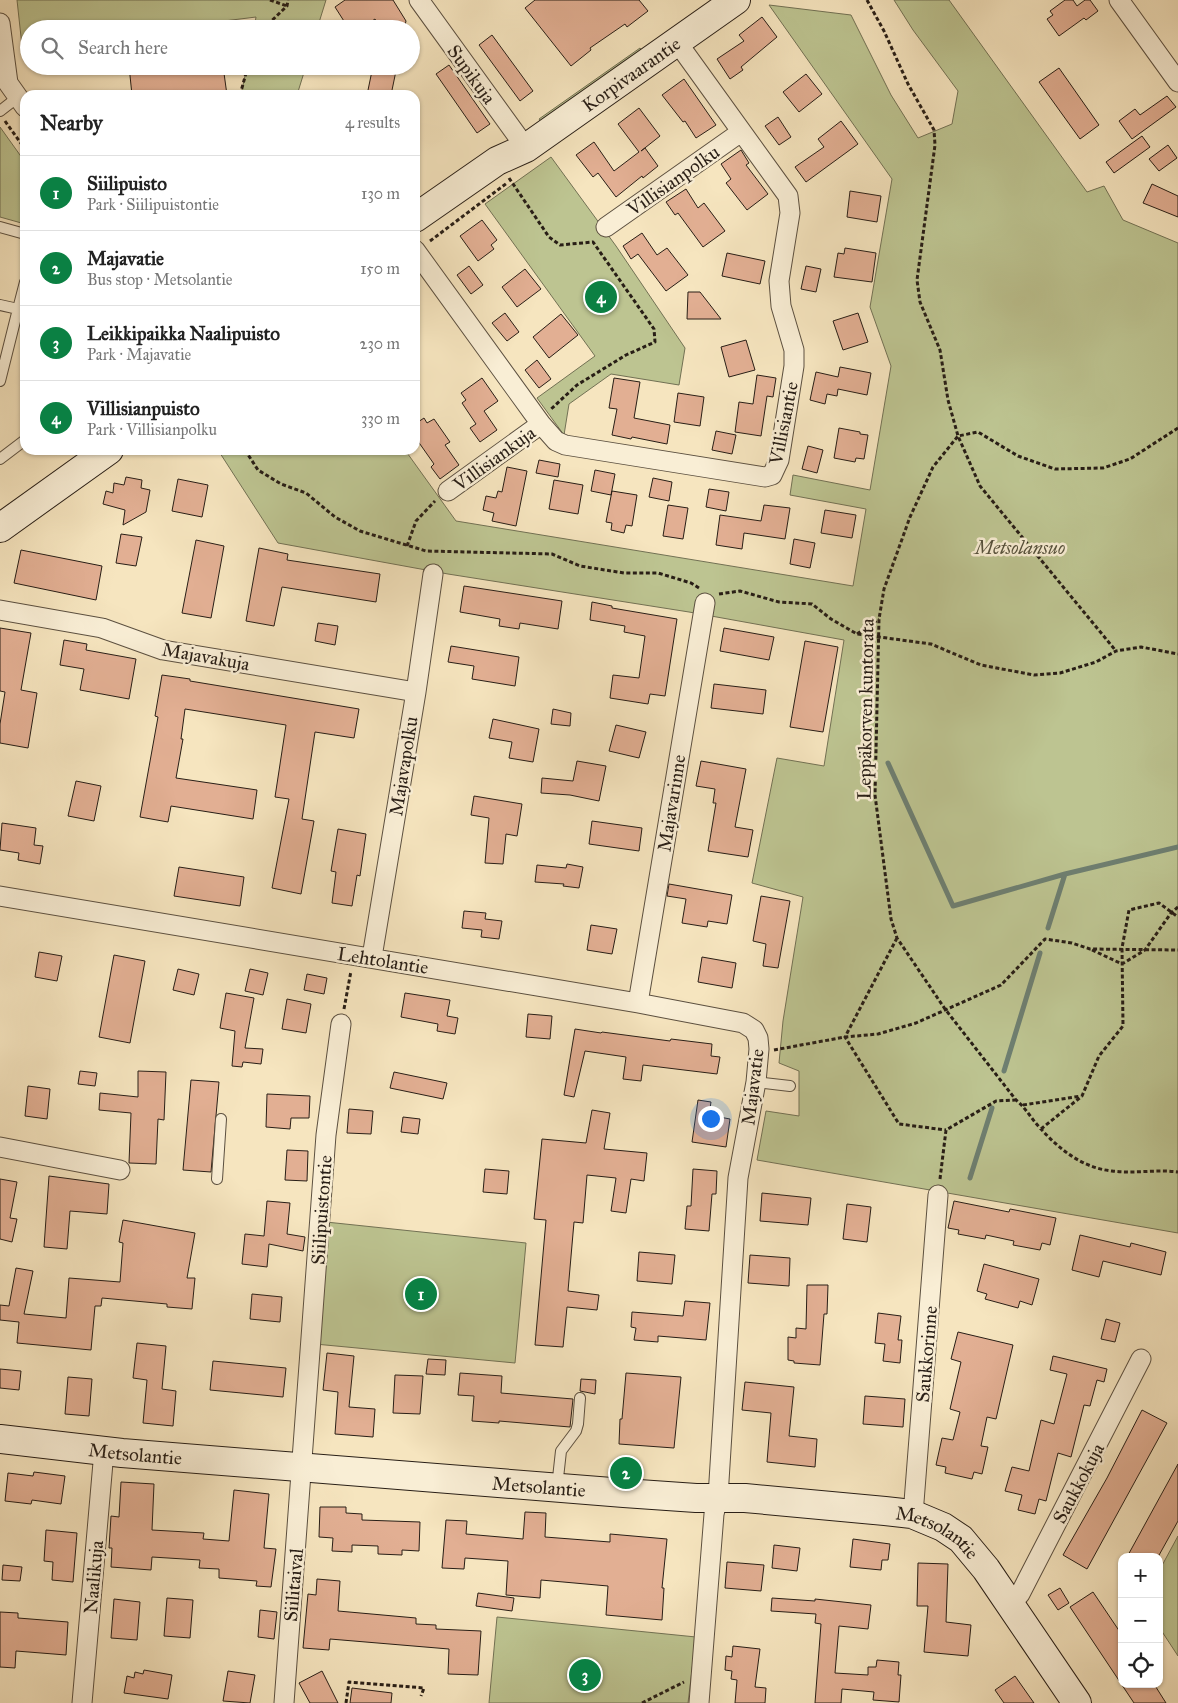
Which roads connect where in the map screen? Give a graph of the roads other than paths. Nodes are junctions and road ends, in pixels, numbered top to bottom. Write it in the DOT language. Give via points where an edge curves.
graph roads {
  1 [pos="419,0"];
  2 [pos="736,0"];
  3 [pos="1119,0"];
  4 [pos="0,23"];
  5 [pos="677,42"];
  6 [pos="1178,82"];
  7 [pos="20,101"];
  8 [pos="20,102"];
  9 [pos="0,112"];
  10 [pos="741,132"];
  11 [pos="526,148"];
  12 [pos="420,215"];
  13 [pos="0,227"];
  14 [pos="606,227"];
  15 [pos="20,233"];
  16 [pos="420,243"];
  17 [pos="420,254"];
  18 [pos="20,301"];
  19 [pos="0,305"];
  20 [pos="18,309"];
  21 [pos="0,381"];
  22 [pos="541,424"];
  23 [pos="20,444"];
  24 [pos="102,455"];
  25 [pos="0,459"];
  26 [pos="448,492"];
  27 [pos="0,528"];
  28 [pos="433,574"];
  29 [pos="708,596"];
  30 [pos="0,610"];
  31 [pos="416,692"];
  32 [pos="0,896"];
  33 [pos="362,956"];
  34 [pos="638,1003"];
  35 [pos="341,1024"];
  36 [pos="758,1044"];
  37 [pos="756,1082"];
  38 [pos="790,1086"];
  39 [pos="221,1119"];
  40 [pos="0,1147"];
  41 [pos="120,1170"];
  42 [pos="217,1180"];
  43 [pos="938,1194"];
  44 [pos="1141,1359"];
  45 [pos="580,1398"];
  46 [pos="0,1438"];
  47 [pos="104,1451"];
  48 [pos="302,1467"];
  49 [pos="557,1488"];
  50 [pos="718,1497"];
  51 [pos="912,1514"];
  52 [pos="1011,1604"];
  53 [pos="82,1703"];
  54 [pos="284,1703"];
  55 [pos="699,1703"];
  56 [pos="1077,1703"];
  1 -- 11 [label="street, Supikuja"];
  2 -- 5 [label="street, Korpivaarantie"];
  3 -- 6 [label="street"];
  4 -- 7 [label="street" via="8,83"];
  5 -- 10 [label="street, Villisiantie"];
  5 -- 11 [label="street, Korpivaarantie"];
  8 -- 9 [label="lane"];
  10 -- 14 [label="street, Villisianpolku"];
  10 -- 22 [label="street, Villisiantie" via="788,196 790,205 779,281 781,306 794,350 794,366 779,460 772,475 765,478 564,445"];
  11 -- 12 [label="street, Korpivaarantie" via="497,161"];
  11 -- 16 [label="street, Korpivaarantie" via="506,174"];
  13 -- 15 [label="lane"];
  17 -- 22 [label="street, Villisiantie"];
  18 -- 20 [label="lane"];
  19 -- 20 [label="lane"];
  20 -- 21 [label="lane"];
  22 -- 26 [label="street, Villisiankuja"];
  23 -- 25 [label="lane"];
  24 -- 27 [label="street"];
  28 -- 31 [label="street, Majavapolku"];
  29 -- 34 [label="street, Majavarinne"];
  30 -- 31 [label="street, Majavakuja" via="102,628 163,650"];
  31 -- 33 [label="street, Majavapolku"];
  32 -- 33 [label="street, Lehtolantie"];
  33 -- 34 [label="street, Lehtolantie"];
  34 -- 36 [label="street, Lehtolantie" via="743,1023 754,1030"];
  35 -- 48 [label="street, Siilipuistontie" via="326,1135"];
  36 -- 37 [label="street, Majavatie"];
  37 -- 38 [label="lane"];
  37 -- 50 [label="street, Majavatie" via="738,1178"];
  39 -- 42 [label="lane"];
  40 -- 41 [label="street"];
  43 -- 51 [label="street, Saukkorinne"];
  44 -- 52 [label="street, Saukkokuja" via="1020,1594"];
  45 -- 49 [label="lane" via="576,1431 560,1451"];
  46 -- 47 [label="street, Metsolantie"];
  47 -- 48 [label="street, Metsolantie"];
  47 -- 53 [label="street, Naalikuja"];
  48 -- 49 [label="street, Metsolantie"];
  48 -- 54 [label="street, Siilitaival"];
  49 -- 50 [label="street, Metsolantie"];
  50 -- 51 [label="street, Metsolantie"];
  50 -- 55 [label="street, Majavatie"];
  51 -- 52 [label="street, Metsolantie" via="943,1527 961,1539"];
  52 -- 56 [label="street, Metsolantie"];
}
